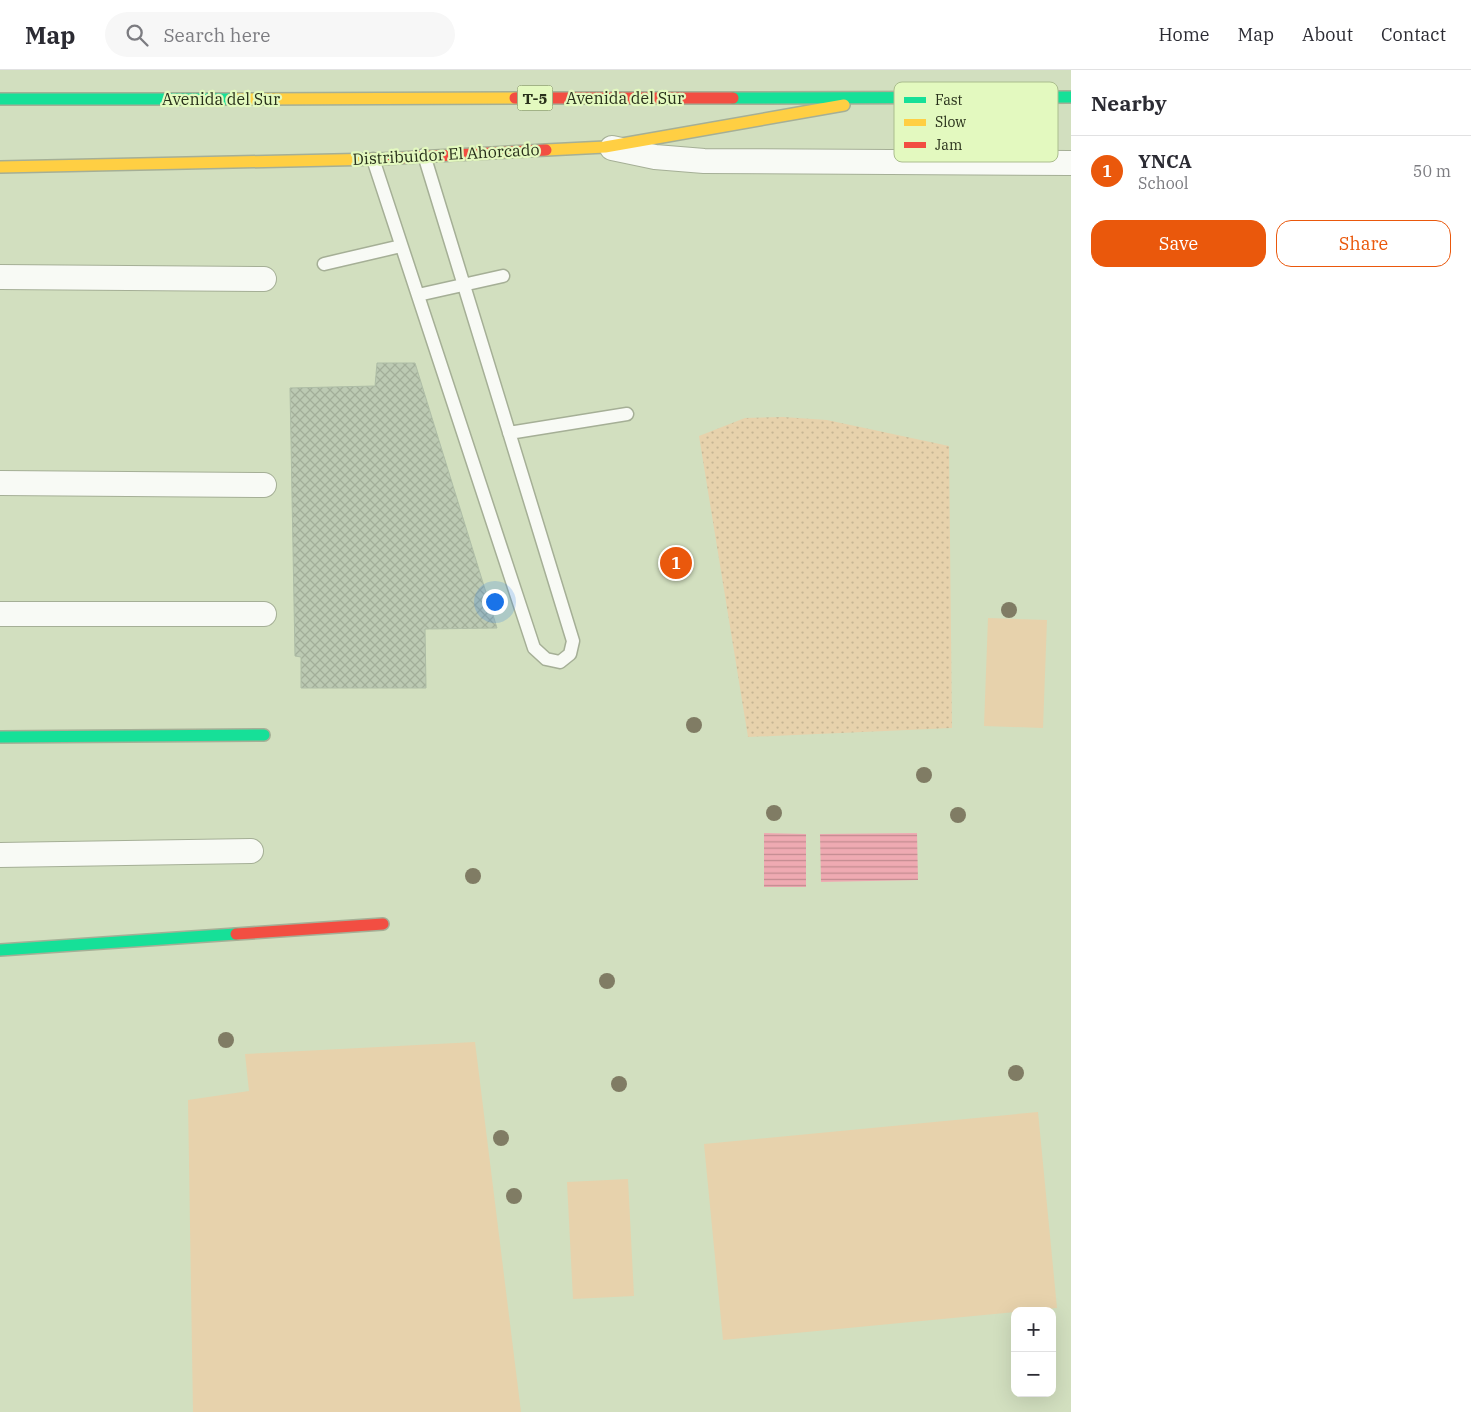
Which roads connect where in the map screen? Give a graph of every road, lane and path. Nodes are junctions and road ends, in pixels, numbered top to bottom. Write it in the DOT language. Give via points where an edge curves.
graph roads {
  1 [pos="888,97"];
  2 [pos="894,97"];
  3 [pos="1058,97"];
  4 [pos="1071,97"];
  5 [pos="0,99"];
  6 [pos="605,147"];
  7 [pos="424,155"];
  8 [pos="373,159"];
  9 [pos="1071,164"];
  10 [pos="0,167"];
  11 [pos="402,246"];
  12 [pos="324,264"];
  13 [pos="503,276"];
  14 [pos="0,277"];
  15 [pos="264,279"];
  16 [pos="464,285"];
  17 [pos="418,295"];
  18 [pos="628,414"];
  19 [pos="509,433"];
  20 [pos="0,484"];
  21 [pos="264,485"];
  22 [pos="0,614"];
  23 [pos="264,614"];
  24 [pos="264,734"];
  25 [pos="0,737"];
  26 [pos="251,851"];
  27 [pos="0,855"];
  28 [pos="383,924"];
  29 [pos="0,950"];
  1 -- 2 [label="main road, Avenida del Sur / T-5"];
  1 -- 5 [label="main road, Avenida del Sur / T-5"];
  1 -- 6 [label="main road, Distribuidor El Ahorcado / T-5"];
  3 -- 4 [label="main road, Avenida del Sur / T-5"];
  6 -- 7 [label="main road, Distribuidor El Ahorcado / T-5"];
  6 -- 9 [label="street" via="655,157 704,161"];
  7 -- 8 [label="main road, Distribuidor El Ahorcado / T-5"];
  7 -- 16 [label="lane"];
  8 -- 10 [label="main road, Distribuidor El Ahorcado / T-5"];
  8 -- 11 [label="lane"];
  11 -- 12 [label="lane"];
  11 -- 17 [label="lane"];
  13 -- 16 [label="lane"];
  14 -- 15 [label="street"];
  16 -- 17 [label="lane"];
  16 -- 19 [label="lane"];
  17 -- 19 [label="lane" via="534,648 546,659 560,662 570,654 573,641"];
  18 -- 19 [label="lane"];
  20 -- 21 [label="street"];
  22 -- 23 [label="street"];
  24 -- 25 [label="main road"];
  26 -- 27 [label="street"];
  28 -- 29 [label="main road"];
}
